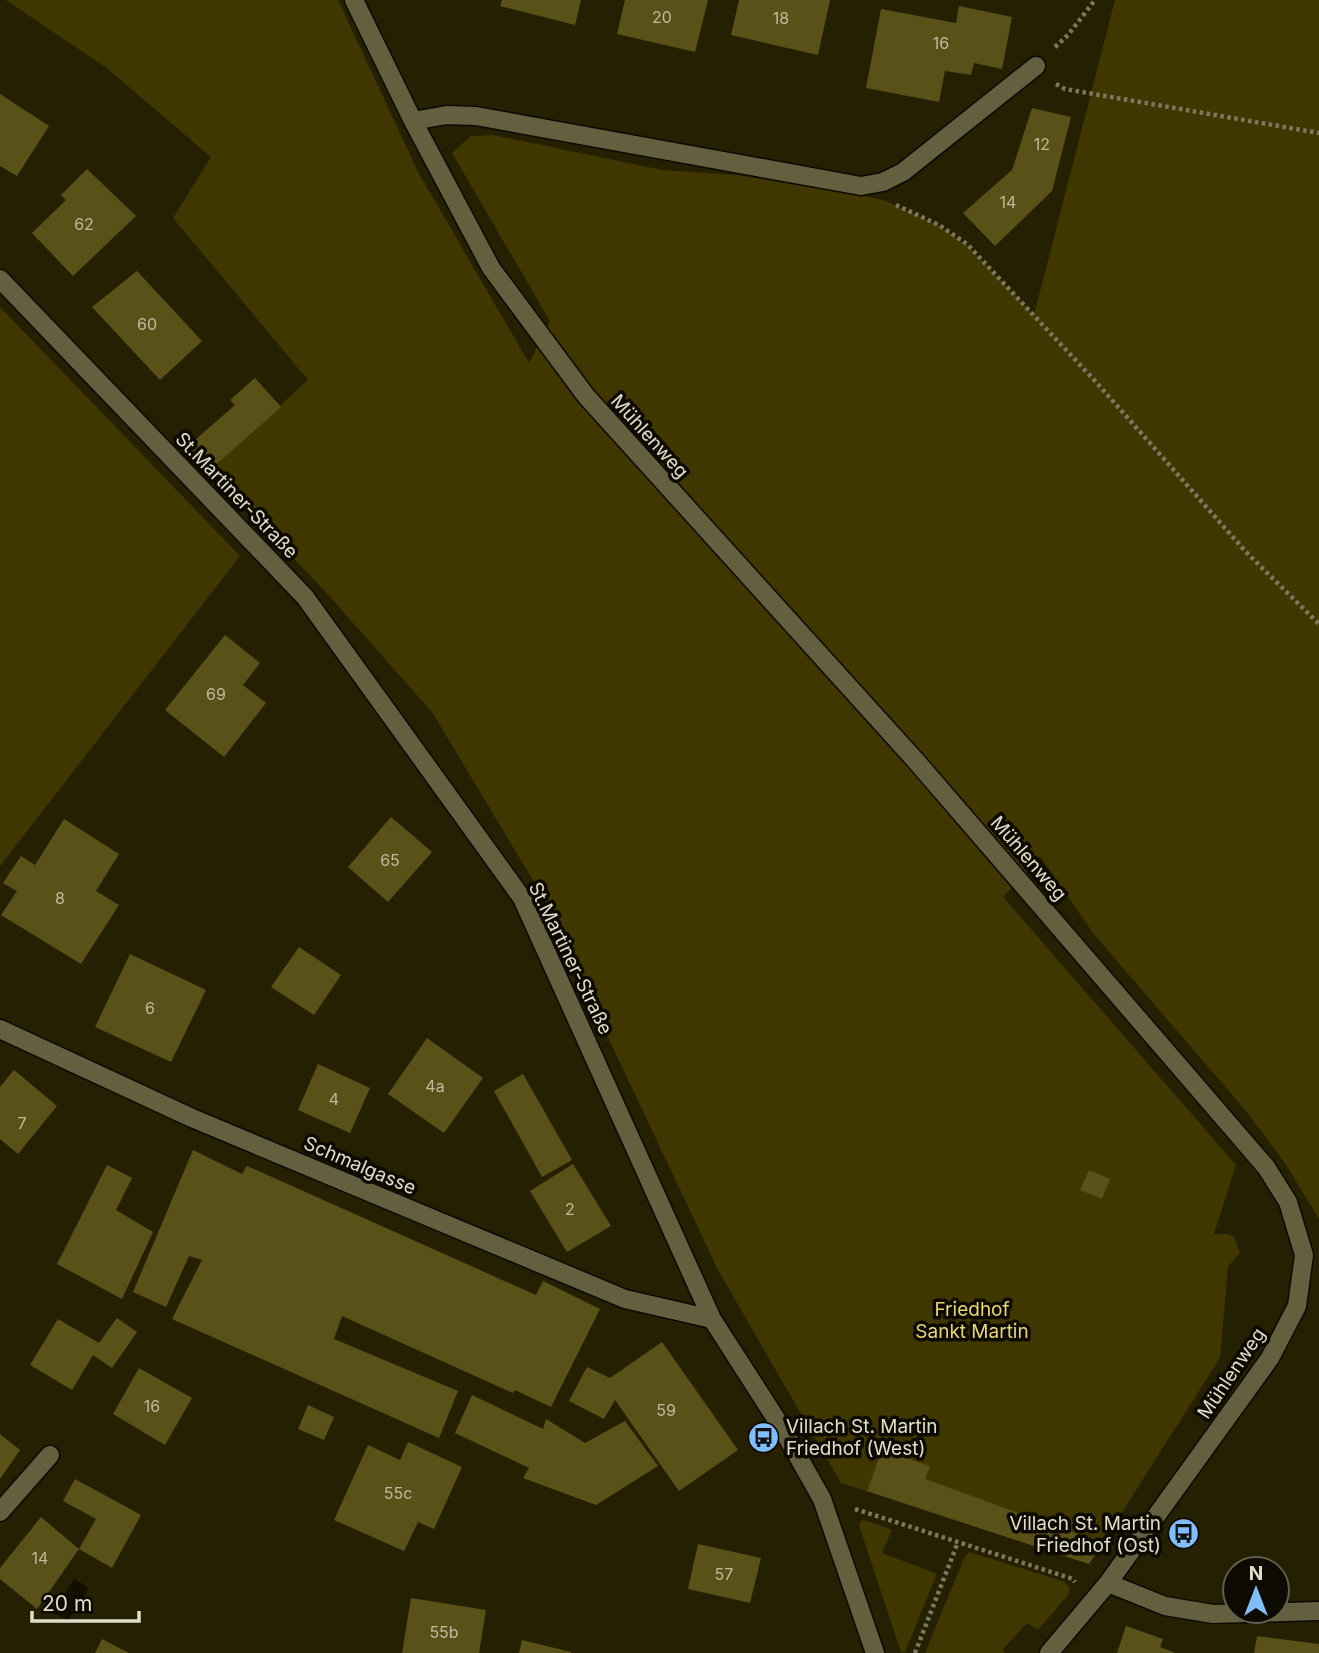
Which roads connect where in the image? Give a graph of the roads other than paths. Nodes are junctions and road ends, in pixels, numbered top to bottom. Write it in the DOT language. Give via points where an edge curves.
graph roads {
  1 [pos="354,0"];
  2 [pos="1036,66"];
  3 [pos="413,121"];
  4 [pos="0,279"];
  5 [pos="0,1029"];
  6 [pos="712,1319"];
  7 [pos="50,1455"];
  8 [pos="0,1511"];
  9 [pos="1108,1583"];
  10 [pos="1319,1611"];
  11 [pos="875,1653"];
  12 [pos="1049,1653"];
  1 -- 3 [label="street, Mühlenweg"];
  2 -- 3 [label="street" via="902,172 861,186 477,116"];
  3 -- 9 [label="street, Mühlenweg" via="491,268 586,396 1053,917 1266,1167 1288,1202 1304,1255 1297,1306 1270,1358"];
  4 -- 6 [label="street, St.Martiner-Straße" via="305,597 522,898"];
  5 -- 6 [label="street, Schmalgasse" via="192,1118 625,1299"];
  6 -- 11 [label="street, St.Martiner-Straße" via="822,1499"];
  7 -- 8 [label="street"];
  9 -- 10 [label="street" via="1165,1606 1213,1615"];
  9 -- 12 [label="street, Mühlenweg"];
}
